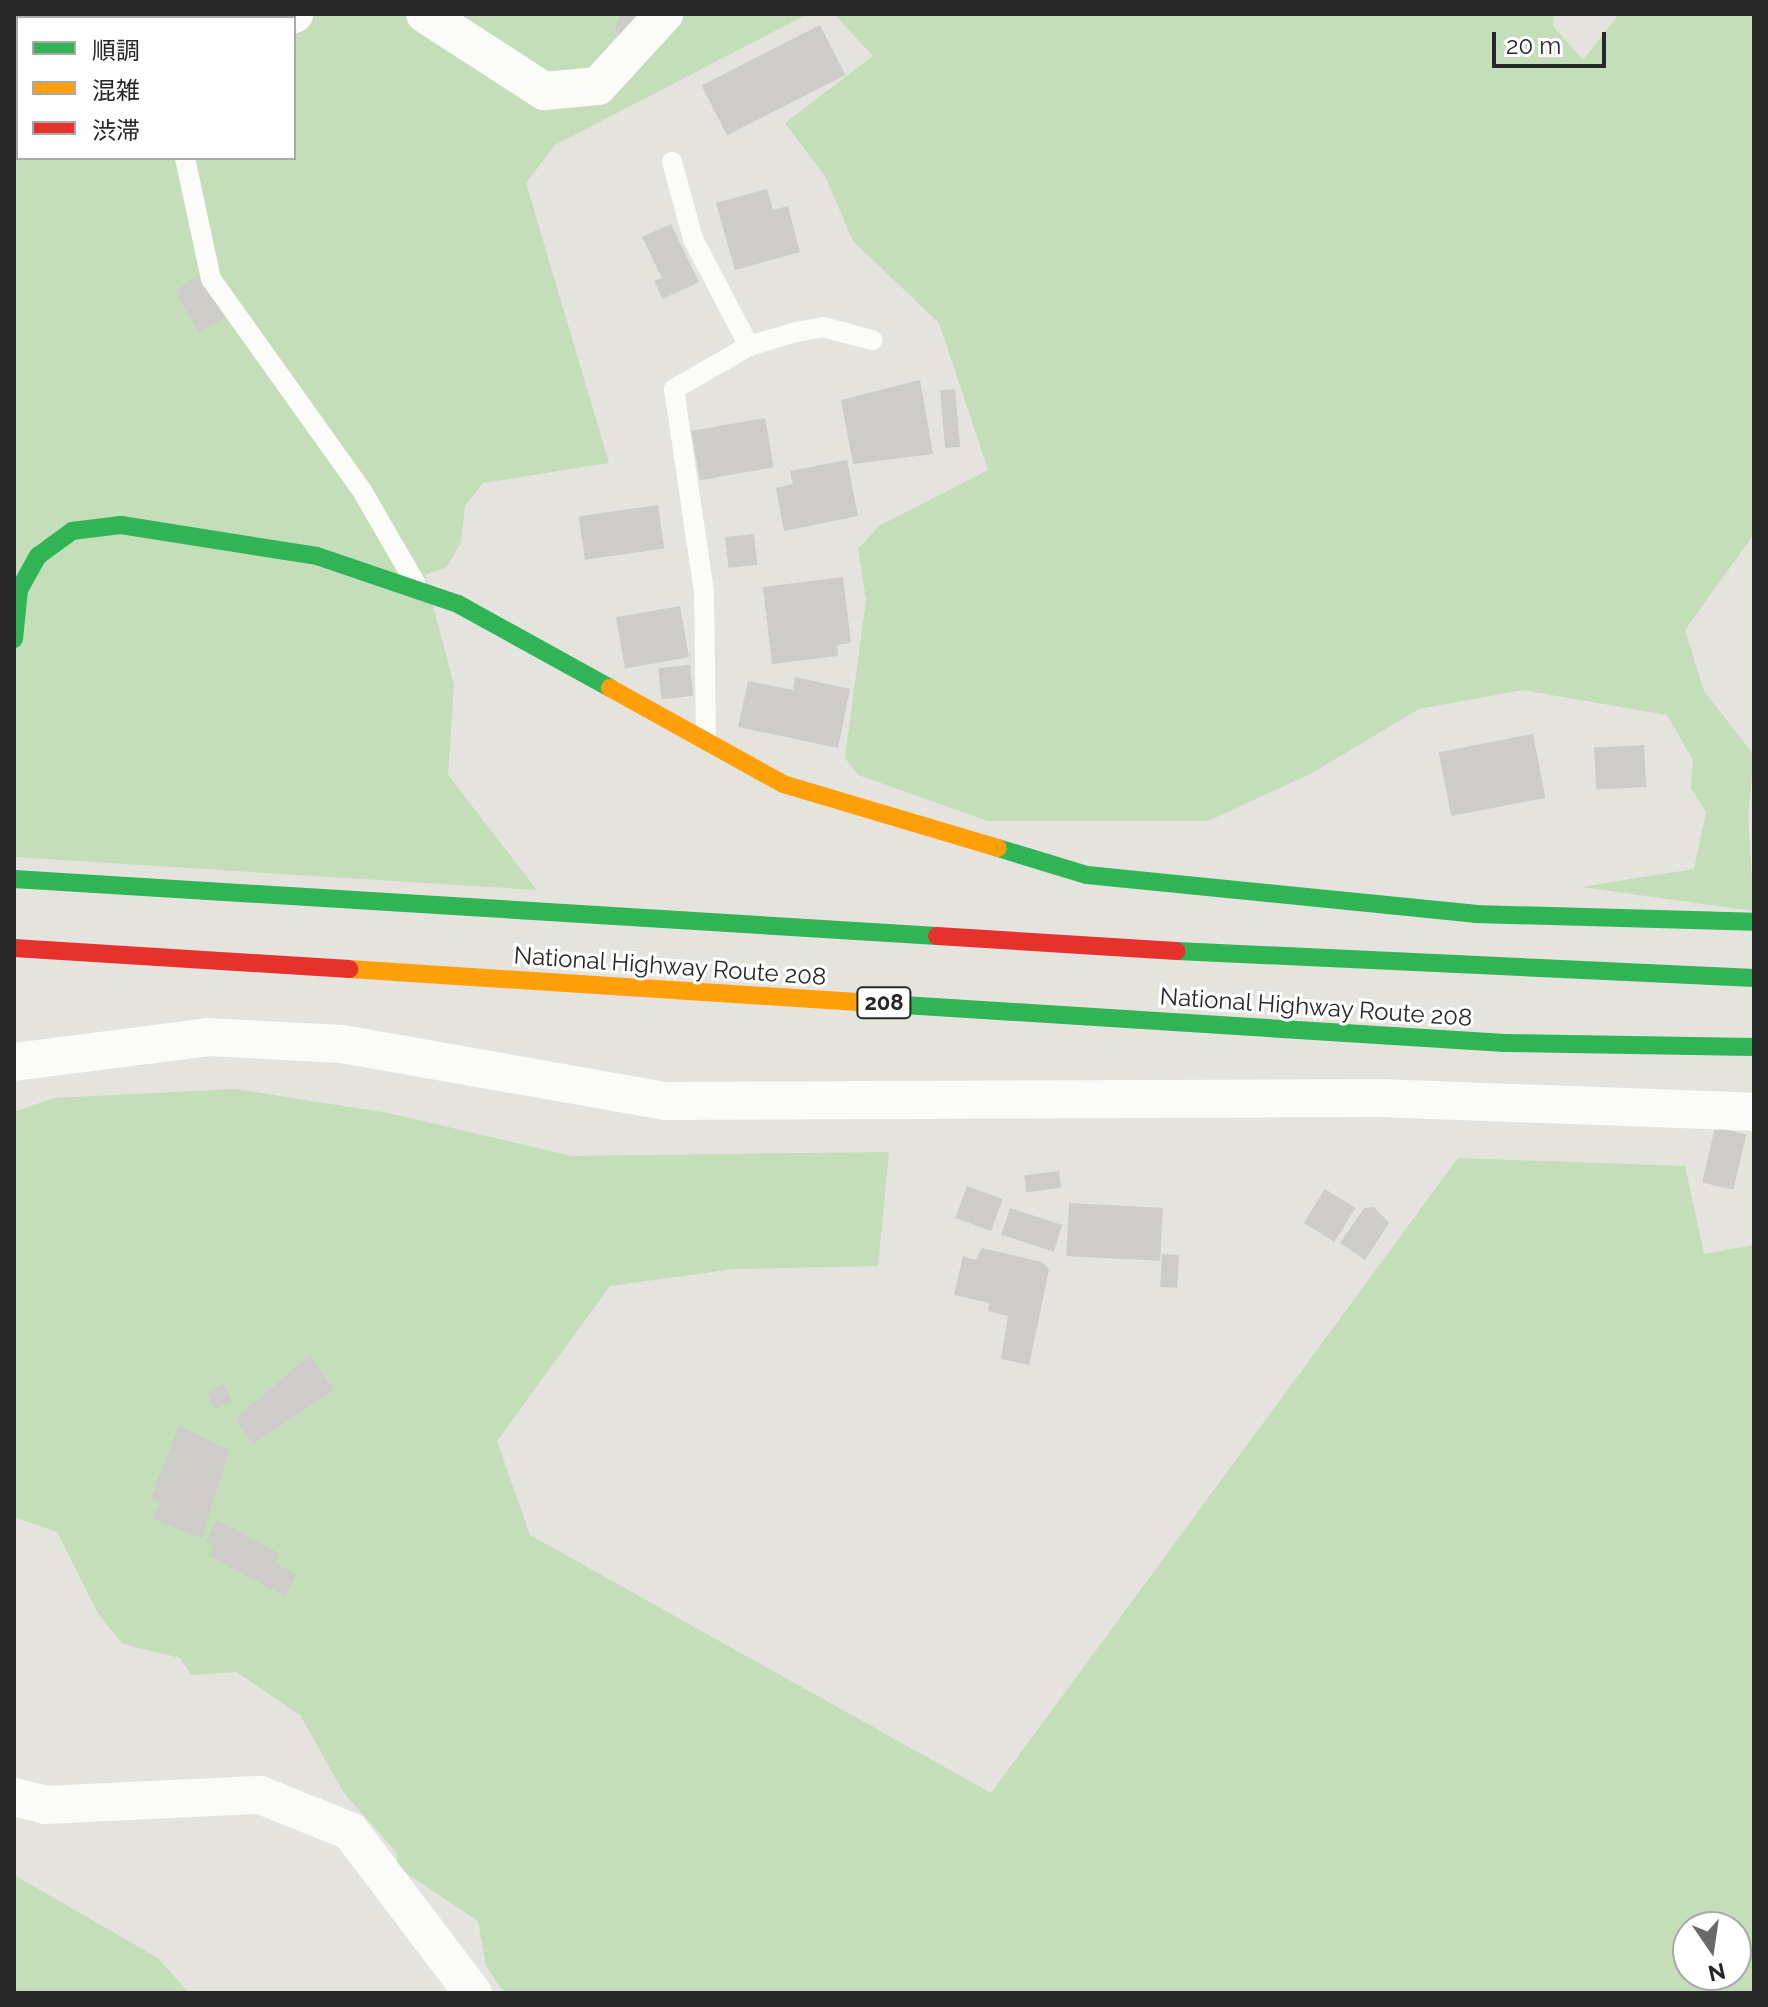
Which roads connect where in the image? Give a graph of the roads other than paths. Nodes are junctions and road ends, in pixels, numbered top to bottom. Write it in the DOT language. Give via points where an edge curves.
graph roads {
  1 [pos="425,14"];
  2 [pos="664,14"];
  3 [pos="185,160"];
  4 [pos="672,162"];
  5 [pos="872,340"];
  6 [pos="749,346"];
  7 [pos="419,591"];
  8 [pos="14,639"];
  9 [pos="706,737"];
  10 [pos="14,879"];
  11 [pos="1754,922"];
  12 [pos="14,948"];
  13 [pos="1754,978"];
  14 [pos="1754,1047"];
  15 [pos="14,1062"];
  16 [pos="1754,1112"];
  17 [pos="14,1797"];
  18 [pos="473,1993"];
  1 -- 2 [label="street" via="544,91 598,86"];
  3 -- 7 [label="lane" via="211,279 361,489"];
  4 -- 6 [label="lane" via="693,239"];
  5 -- 6 [label="lane" via="823,327"];
  6 -- 9 [label="lane" via="674,389 704,592"];
  7 -- 8 [label="main road" via="317,556 121,525 72,531 38,556 19,590"];
  7 -- 9 [label="main road" via="458,604 637,709"];
  9 -- 11 [label="main road" via="783,784 1087,875 1475,914"];
  10 -- 13 [label="main road, National Highway Route 208" via="1508,972"];
  12 -- 14 [label="main road, National Highway Route 208 / 208" via="1505,1043"];
  15 -- 16 [label="street" via="208,1037 342,1044 666,1101 1364,1098"];
  17 -- 18 [label="street" via="45,1805 260,1795 350,1831"];
}
